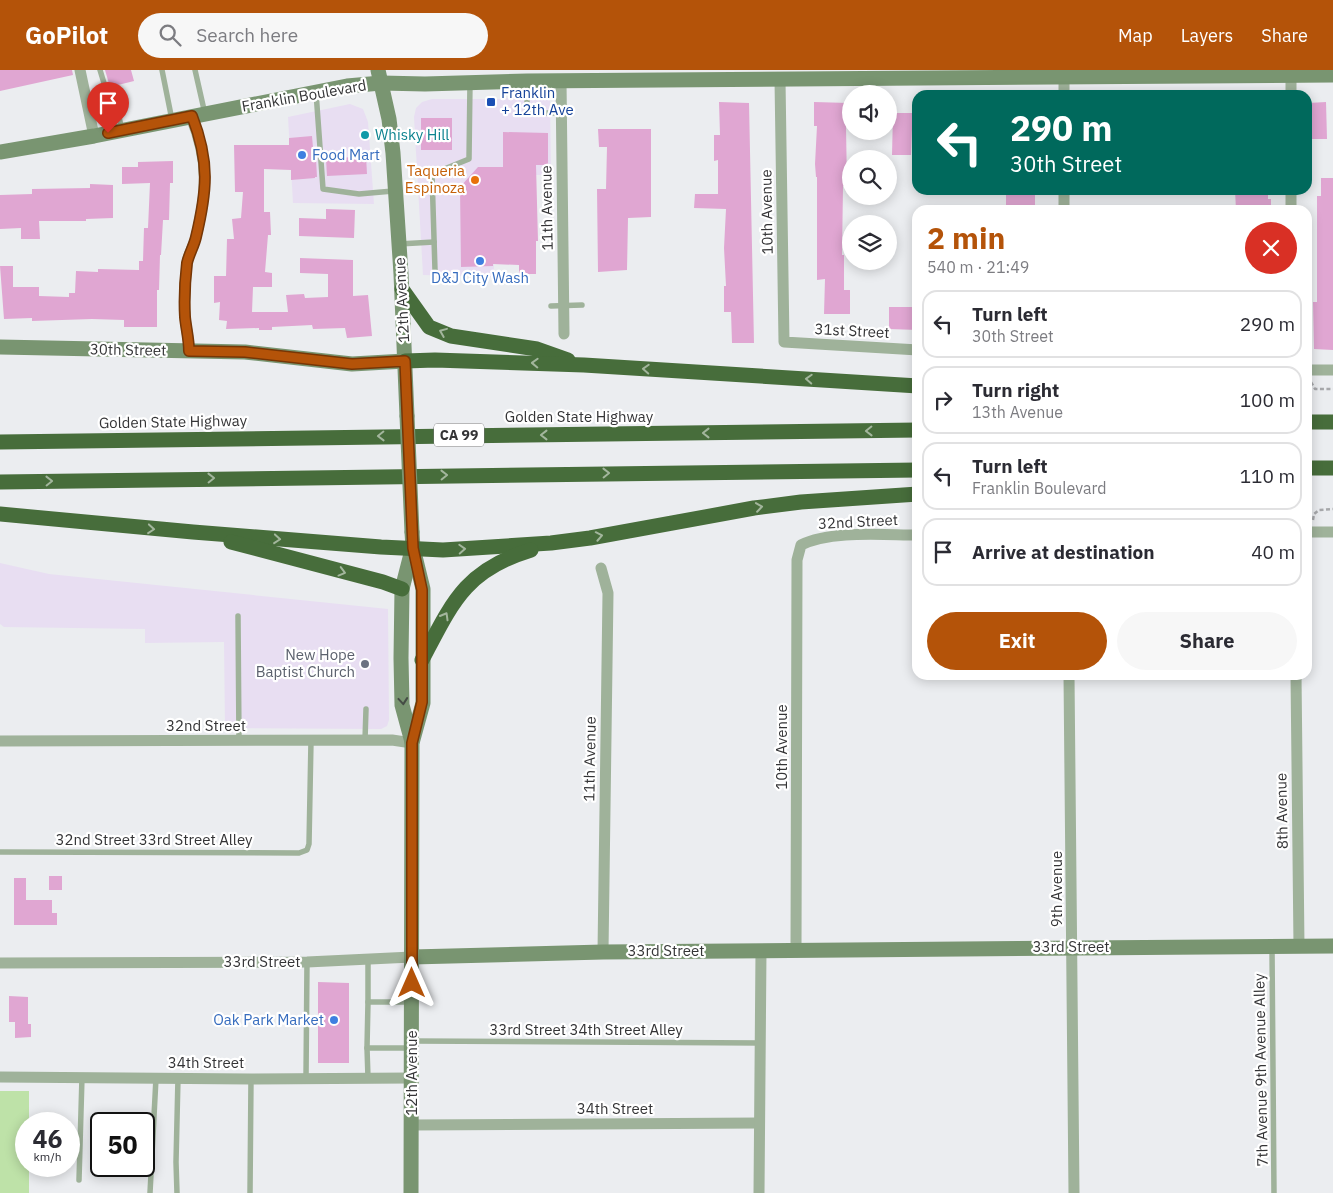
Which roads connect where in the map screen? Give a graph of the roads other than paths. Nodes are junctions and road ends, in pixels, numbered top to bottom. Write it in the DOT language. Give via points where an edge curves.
graph roads {
  1 [pos="80,70"];
  2 [pos="100,70"];
  3 [pos="162,70"];
  4 [pos="195,70"];
  5 [pos="1064,74"];
  6 [pos="707,75"];
  7 [pos="891,75"];
  8 [pos="1333,75"];
  9 [pos="380,76"];
  10 [pos="527,76"];
  11 [pos="1291,76"];
  12 [pos="780,80"];
  13 [pos="561,81"];
  14 [pos="470,83"];
  15 [pos="1064,90"];
  16 [pos="1291,90"];
  17 [pos="316,92"];
  18 [pos="562,113"];
  19 [pos="198,115"];
  20 [pos="172,120"];
  21 [pos="122,130"];
  22 [pos="94,136"];
  23 [pos="0,152"];
  24 [pos="396,190"];
  25 [pos="434,242"];
  26 [pos="399,244"];
  27 [pos="435,270"];
  28 [pos="402,289"];
  29 [pos="582,305"];
  30 [pos="551,306"];
  31 [pos="563,306"];
  32 [pos="564,334"];
  33 [pos="784,342"];
  34 [pos="0,347"];
  35 [pos="912,350"];
  36 [pos="189,351"];
  37 [pos="405,361"];
  38 [pos="584,365"];
  39 [pos="1312,370"];
  40 [pos="1333,370"];
  41 [pos="912,386"];
  42 [pos="1312,422"];
  43 [pos="1333,422"];
  44 [pos="912,430"];
  45 [pos="0,442"];
  46 [pos="1312,468"];
  47 [pos="1333,468"];
  48 [pos="912,470"];
  49 [pos="0,482"];
  50 [pos="912,494"];
  51 [pos="0,514"];
  52 [pos="193,532"];
  53 [pos="1312,532"];
  54 [pos="1333,532"];
  55 [pos="912,535"];
  56 [pos="551,543"];
  57 [pos="801,545"];
  58 [pos="413,548"];
  59 [pos="602,568"];
  60 [pos="402,590"];
  61 [pos="238,616"];
  62 [pos="422,660"];
  63 [pos="1069,680"];
  64 [pos="1296,680"];
  65 [pos="366,709"];
  66 [pos="365,740"];
  67 [pos="0,741"];
  68 [pos="239,741"];
  69 [pos="311,741"];
  70 [pos="412,743"];
  71 [pos="0,852"];
  72 [pos="1272,946"];
  73 [pos="1299,946"];
  74 [pos="1333,946"];
  75 [pos="1072,947"];
  76 [pos="761,950"];
  77 [pos="796,950"];
  78 [pos="603,952"];
  79 [pos="412,957"];
  80 [pos="368,960"];
  81 [pos="306,962"];
  82 [pos="0,963"];
  83 [pos="368,1002"];
  84 [pos="412,1002"];
  85 [pos="760,1043"];
  86 [pos="412,1045"];
  87 [pos="368,1048"];
  88 [pos="0,1077"];
  89 [pos="82,1078"];
  90 [pos="156,1078"];
  91 [pos="178,1078"];
  92 [pos="368,1078"];
  93 [pos="412,1078"];
  94 [pos="251,1079"];
  95 [pos="306,1079"];
  96 [pos="759,1123"];
  97 [pos="411,1125"];
  98 [pos="79,1180"];
  99 [pos="150,1193"];
  100 [pos="177,1193"];
  101 [pos="250,1193"];
  102 [pos="411,1193"];
  103 [pos="759,1193"];
  104 [pos="1074,1193"];
  105 [pos="1274,1193"];
  1 -- 22 [label="street"];
  2 -- 21 [label="lane" via="107,93 116,104"];
  3 -- 20 [label="lane"];
  4 -- 19 [label="lane"];
  5 -- 7 [label="main road, Franklin Boulevard"];
  5 -- 11 [label="main road, Franklin Boulevard"];
  5 -- 15 [label="street"];
  6 -- 12 [label="main road, Franklin Boulevard"];
  6 -- 13 [label="main road, Franklin Boulevard"];
  7 -- 12 [label="main road, Franklin Boulevard"];
  8 -- 11 [label="main road, Franklin Boulevard"];
  9 -- 14 [label="main road, Franklin Boulevard"];
  9 -- 17 [label="main road, Franklin Boulevard"];
  9 -- 24 [label="main road, 12th Avenue" via="390,127"];
  10 -- 13 [label="main road, Franklin Boulevard"];
  10 -- 14 [label="main road, Franklin Boulevard"];
  10 -- 18 [label="lane" via="527,113"];
  11 -- 16 [label="street"];
  12 -- 33 [label="street, 10th Avenue"];
  13 -- 18 [label="street, 11th Avenue"];
  14 -- 25 [label="lane" via="469,159 432,174"];
  17 -- 19 [label="main road, Franklin Boulevard"];
  17 -- 24 [label="lane" via="323,189 359,194"];
  18 -- 31 [label="street, 11th Avenue"];
  19 -- 20 [label="main road, Franklin Boulevard"];
  19 -- 36 [label="street" via="205,168 203,203 187,268 185,318"];
  20 -- 21 [label="main road, Franklin Boulevard"];
  21 -- 22 [label="main road, Franklin Boulevard"];
  22 -- 23 [label="main road, Franklin Boulevard"];
  24 -- 26 [label="main road, 12th Avenue"];
  25 -- 26 [label="lane"];
  25 -- 27 [label="lane"];
  26 -- 28 [label="main road, 12th Avenue"];
  28 -- 37 [label="main road, 12th Avenue"];
  38 -- 28 [label="highway, one-way" via="537,349 451,336 429,327"];
  29 -- 31 [label="lane"];
  30 -- 31 [label="lane"];
  31 -- 32 [label="street, 11th Avenue"];
  33 -- 35 [label="street, 31st Street"];
  34 -- 36 [label="main road, 30th Street"];
  36 -- 37 [label="main road, 30th Street" via="245,352 352,364"];
  38 -- 37 [label="highway, one-way"];
  37 -- 58 [label="main road, 12th Avenue, bridge"];
  41 -- 38 [label="highway, one-way"];
  39 -- 40 [label="street"];
  42 -- 43 [label="highway"];
  44 -- 45 [label="highway, Golden State Highway / CA 99, one-way"];
  46 -- 47 [label="highway"];
  49 -- 48 [label="highway, one-way"];
  56 -- 50 [label="highway, one-way" via="754,508"];
  51 -- 52 [label="highway, one-way"];
  52 -- 58 [label="highway, one-way"];
  52 -- 60 [label="highway, one-way" via="383,582"];
  53 -- 54 [label="street"];
  55 -- 57 [label="street, 32nd Street" via="844,536 813,539"];
  58 -- 56 [label="highway, one-way" via="443,550"];
  62 -- 56 [label="highway, one-way" via="448,610 475,578 494,564"];
  57 -- 77 [label="street, 10th Avenue" via="797,560"];
  58 -- 60 [label="main road, 12th Avenue"];
  58 -- 62 [label="main road, 12th Avenue" via="422,590"];
  59 -- 78 [label="street, 11th Avenue" via="608,593"];
  60 -- 70 [label="main road, 12th Avenue, one-way" via="402,705"];
  61 -- 68 [label="lane"];
  62 -- 70 [label="main road, 12th Avenue" via="422,702"];
  63 -- 75 [label="street, 9th Avenue"];
  64 -- 73 [label="street, 8th Avenue"];
  65 -- 66 [label="lane"];
  66 -- 69 [label="street, 32nd Street"];
  66 -- 70 [label="street, 32nd Street"];
  67 -- 68 [label="street, 32nd Street"];
  68 -- 69 [label="street, 32nd Street"];
  69 -- 71 [label="lane, 32nd Street 33rd Street Alley" via="309,844 307,850 300,853"];
  70 -- 79 [label="main road, 12th Avenue"];
  72 -- 73 [label="main road, 33rd Street"];
  72 -- 75 [label="main road, 33rd Street"];
  72 -- 105 [label="lane, 7th Avenue 9th Avenue Alley"];
  73 -- 74 [label="main road, 33rd Street"];
  75 -- 77 [label="main road, 33rd Street"];
  75 -- 104 [label="street, 9th Avenue"];
  76 -- 77 [label="main road, 33rd Street"];
  76 -- 78 [label="main road, 33rd Street"];
  76 -- 85 [label="street"];
  78 -- 79 [label="main road, 33rd Street"];
  79 -- 80 [label="street, 33rd Street"];
  79 -- 84 [label="main road, 12th Avenue"];
  80 -- 81 [label="street, 33rd Street"];
  80 -- 83 [label="lane"];
  81 -- 82 [label="street, 33rd Street"];
  81 -- 95 [label="lane"];
  83 -- 84 [label="lane"];
  83 -- 87 [label="lane"];
  84 -- 86 [label="main road, 12th Avenue"];
  85 -- 86 [label="lane, 33rd Street 34th Street Alley"];
  85 -- 96 [label="street"];
  86 -- 87 [label="lane, 33rd Street 34th Street Alley"];
  86 -- 93 [label="main road, 12th Avenue"];
  87 -- 92 [label="lane"];
  88 -- 89 [label="street, 34th Street"];
  89 -- 90 [label="street, 34th Street"];
  89 -- 98 [label="lane"];
  90 -- 91 [label="street, 34th Street"];
  90 -- 99 [label="lane"];
  91 -- 94 [label="street, 34th Street"];
  91 -- 100 [label="lane"];
  92 -- 93 [label="street, 34th Street"];
  92 -- 95 [label="street, 34th Street"];
  93 -- 97 [label="main road, 12th Avenue"];
  94 -- 95 [label="street, 34th Street"];
  94 -- 101 [label="lane"];
  96 -- 97 [label="street, 34th Street"];
  96 -- 103 [label="street"];
  97 -- 102 [label="main road, 12th Avenue"];
}
